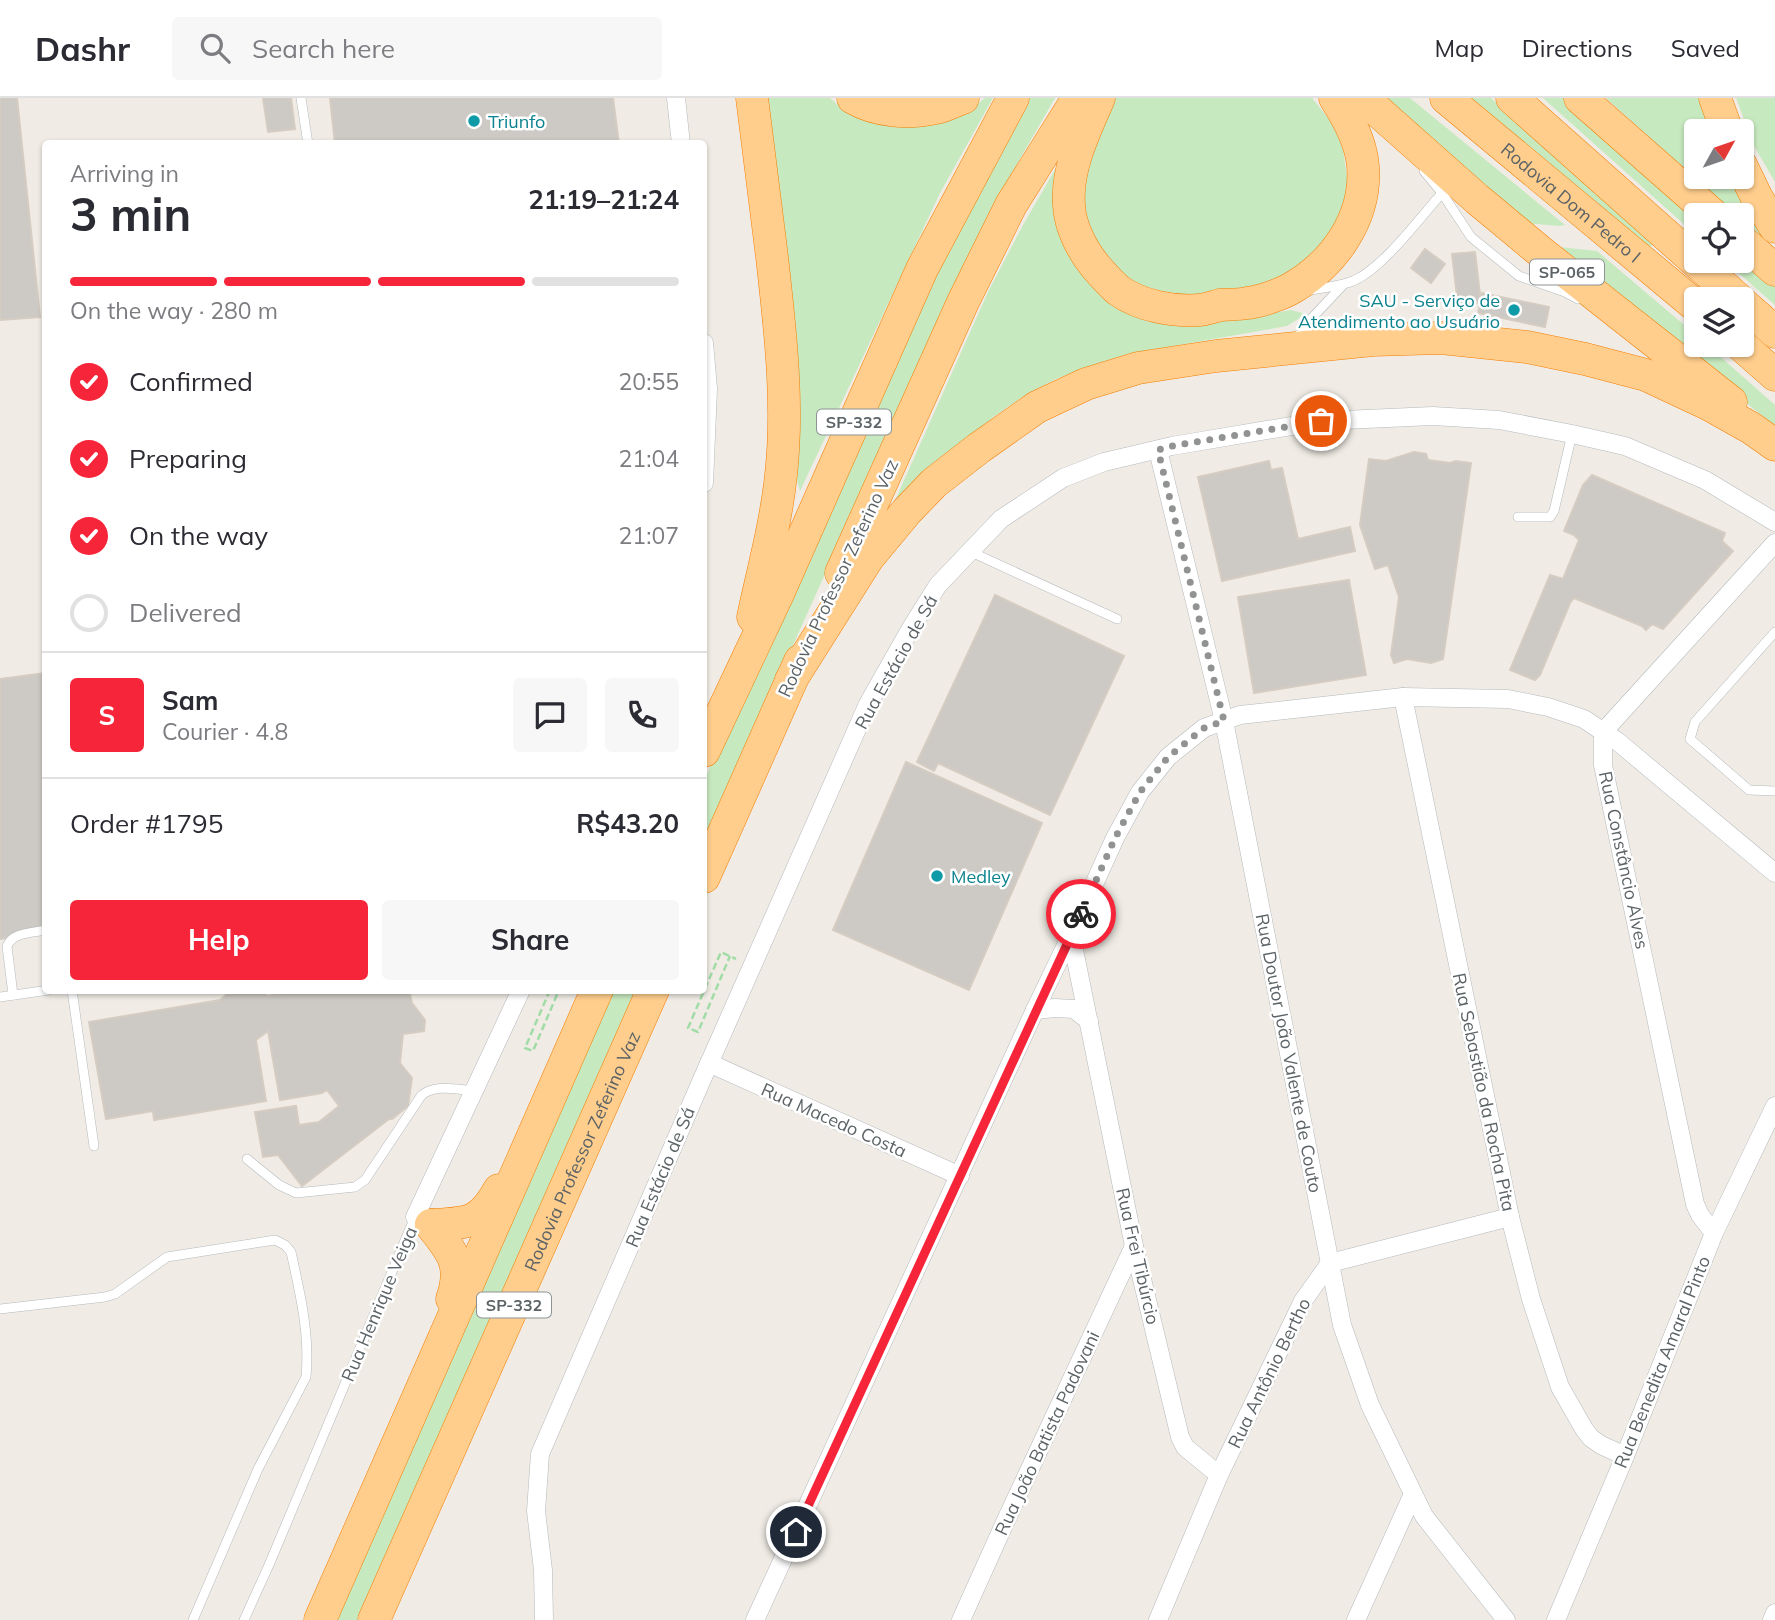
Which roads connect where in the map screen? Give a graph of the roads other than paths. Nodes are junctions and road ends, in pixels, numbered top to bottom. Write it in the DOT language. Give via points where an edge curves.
graph roads {
  1 [pos="301,98"];
  2 [pos="676,98"];
  3 [pos="752,98"];
  4 [pos="853,98"];
  5 [pos="963,98"];
  6 [pos="1013,98"];
  7 [pos="1078,98"];
  8 [pos="1099,98"];
  9 [pos="1335,98"];
  10 [pos="1446,98"];
  11 [pos="1512,98"];
  12 [pos="1580,98"];
  13 [pos="1715,98"];
  14 [pos="1364,105"];
  15 [pos="1723,119"];
  16 [pos="307,140"];
  17 [pos="681,140"];
  18 [pos="1417,165"];
  19 [pos="1753,189"];
  20 [pos="1442,193"];
  21 [pos="1699,203"];
  22 [pos="1775,227"];
  23 [pos="1754,251"];
  24 [pos="1775,270"];
  25 [pos="1345,283"];
  26 [pos="1724,287"];
  27 [pos="1684,296"];
  28 [pos="1582,301"];
  29 [pos="1250,303"];
  30 [pos="1754,313"];
  31 [pos="1775,332"];
  32 [pos="1647,349"];
  33 [pos="1251,353"];
  34 [pos="1754,356"];
  35 [pos="1775,375"];
  36 [pos="707,377"];
  37 [pos="1718,390"];
  38 [pos="707,412"];
  39 [pos="1572,433"];
  40 [pos="1775,442"];
  41 [pos="1158,450"];
  42 [pos="1518,517"];
  43 [pos="1775,523"];
  44 [pos="1775,543"];
  45 [pos="969,551"];
  46 [pos="1116,619"];
  47 [pos="1775,632"];
  48 [pos="791,680"];
  49 [pos="1403,696"];
  50 [pos="1224,721"];
  51 [pos="1604,732"];
  52 [pos="707,740"];
  53 [pos="707,742"];
  54 [pos="1775,792"];
  55 [pos="707,870"];
  56 [pos="1775,873"];
  57 [pos="42,931"];
  58 [pos="1071,935"];
  59 [pos="42,991"];
  60 [pos="73,994"];
  61 [pos="519,994"];
  62 [pos="595,994"];
  63 [pos="651,994"];
  64 [pos="13,995"];
  65 [pos="0,997"];
  66 [pos="1035,1010"];
  67 [pos="1089,1021"];
  68 [pos="709,1063"];
  69 [pos="475,1091"];
  70 [pos="548,1102"];
  71 [pos="1775,1106"];
  72 [pos="94,1146"];
  73 [pos="247,1158"];
  74 [pos="960,1176"];
  75 [pos="1510,1217"];
  76 [pos="423,1221"];
  77 [pos="1714,1233"];
  78 [pos="1135,1246"];
  79 [pos="1330,1263"];
  80 [pos="0,1309"];
  81 [pos="414,1407"];
  82 [pos="1625,1456"];
  83 [pos="1219,1475"];
  84 [pos="1413,1494"];
  85 [pos="1775,1613"];
  86 [pos="193,1620"];
  87 [pos="244,1620"];
  88 [pos="320,1620"];
  89 [pos="374,1620"];
  90 [pos="544,1620"];
  91 [pos="755,1620"];
  92 [pos="961,1620"];
  93 [pos="1158,1620"];
  94 [pos="1356,1620"];
  95 [pos="1506,1620"];
  96 [pos="1556,1620"];
  97 [pos="1772,1620"];
  1 -- 16 [label="lane"];
  2 -- 17 [label="street"];
  3 -- 52 [label="highway" via="777,300 784,432 776,512 752,624"];
  4 -- 5 [label="highway" via="877,108 906,111 937,108"];
  6 -- 53 [label="highway, SP-332" via="922,269"];
  7 -- 48 [label="highway, Rodovia Professor Zeferino Vaz / SP-332" via="1011,205 968,290"];
  8 -- 29 [label="highway" via="1069,185 1069,207 1080,245 1091,261 1119,290 1170,309"];
  9 -- 29 [label="highway" via="1346,114 1363,166 1362,196 1354,223 1343,242 1310,276 1291,289"];
  10 -- 27 [label="highway, Rodovia Dom Pedro I / SP-065"];
  11 -- 26 [label="highway, Rodovia Dom Pedro I"];
  12 -- 21 [label="highway"];
  13 -- 15 [label="highway"];
  14 -- 37 [label="highway, SP-065" via="1542,253"];
  18 -- 20 [label="lane"];
  19 -- 22 [label="highway"];
  20 -- 25 [label="lane" via="1383,260"];
  20 -- 28 [label="lane" via="1471,237 1518,276"];
  23 -- 24 [label="highway"];
  25 -- 29 [label="lane"];
  25 -- 33 [label="lane" via="1310,320 1307,331"];
  30 -- 31 [label="highway, Rodovia Dom Pedro I"];
  32 -- 37 [label="lane"];
  33 -- 40 [label="highway" via="1441,338 1527,347 1646,375"];
  33 -- 48 [label="highway" via="1138,368 1086,384 1037,407 979,448 934,483 868,558"];
  34 -- 35 [label="highway"];
  36 -- 38 [label="street"];
  37 -- 40 [label="highway, SP-065"];
  39 -- 41 [label="street, Rua Estácio de Sá" via="1499,420 1433,416 1321,421"];
  39 -- 42 [label="lane" via="1554,511 1550,517"];
  39 -- 43 [label="street, Rua Estácio de Sá" via="1625,446 1705,480"];
  41 -- 45 [label="street, Rua Estácio de Sá" via="1104,462 1063,478 1001,519"];
  41 -- 50 [label="street, Rua Doutor João Valente de Couto"];
  44 -- 51 [label="street"];
  45 -- 46 [label="lane"];
  45 -- 68 [label="street, Rua Estácio de Sá" via="938,585 868,704"];
  47 -- 54 [label="lane" via="1695,722 1690,739 1749,790"];
  48 -- 55 [label="highway, Rodovia Professor Zeferino Vaz / SP-332"];
  49 -- 50 [label="street" via="1240,715"];
  49 -- 51 [label="street" via="1508,699 1584,719"];
  49 -- 75 [label="street, Rua Sebastião da Rocha Pita"];
  50 -- 58 [label="street" via="1204,728 1168,757 1140,792"];
  50 -- 79 [label="street, Rua Doutor João Valente de Couto"];
  51 -- 56 [label="street"];
  51 -- 77 [label="street, Rua Constâncio Alves" via="1603,765 1695,1204"];
  57 -- 64 [label="lane" via="9,940"];
  58 -- 66 [label="street"];
  58 -- 67 [label="street, Rua Frei Tibúrcio"];
  59 -- 64 [label="lane"];
  60 -- 72 [label="lane"];
  61 -- 69 [label="street, Rua Henrique Veiga"];
  62 -- 70 [label="highway, SP-332"];
  63 -- 89 [label="highway, Rodovia Professor Zeferino Vaz / SP-332"];
  64 -- 65 [label="lane"];
  66 -- 67 [label="street" via="1074,1009"];
  66 -- 74 [label="street"];
  67 -- 78 [label="street, Rua Frei Tibúrcio"];
  68 -- 74 [label="street, Rua Macedo Costa"];
  68 -- 90 [label="street, Rua Estácio de Sá" via="540,1454 536,1511"];
  69 -- 73 [label="lane" via="426,1090 355,1188 296,1193"];
  69 -- 76 [label="street, Rua Henrique Veiga"];
  70 -- 76 [label="highway" via="490,1206 461,1223"];
  70 -- 81 [label="highway, SP-332"];
  71 -- 77 [label="street, Rua Benedita Amaral Pinto"];
  74 -- 91 [label="street"];
  75 -- 79 [label="street"];
  75 -- 82 [label="street, Rua Sebastião da Rocha Pita" via="1560,1387 1591,1438"];
  76 -- 81 [label="highway" via="449,1247 458,1273"];
  76 -- 87 [label="lane, Rua Henrique Veiga"];
  77 -- 82 [label="street, Rua Benedita Amaral Pinto"];
  78 -- 83 [label="street, Rua Frei Tibúrcio" via="1182,1442"];
  78 -- 92 [label="street, Rua João Batista Padovani"];
  79 -- 83 [label="street, Rua Antônio Bertho" via="1303,1301"];
  79 -- 84 [label="street, Rua Doutor João Valente de Couto" via="1342,1325 1370,1405"];
  80 -- 86 [label="lane" via="115,1294 167,1256 275,1240 291,1252 306,1318 306,1377 258,1469"];
  81 -- 88 [label="highway, SP-332"];
  82 -- 96 [label="street, Rua Benedita Amaral Pinto"];
  83 -- 93 [label="street, Rua Antônio Bertho"];
  84 -- 94 [label="street"];
  84 -- 95 [label="street, Rua Doutor João Valente de Couto" via="1424,1516"];
  85 -- 97 [label="street"];
}
